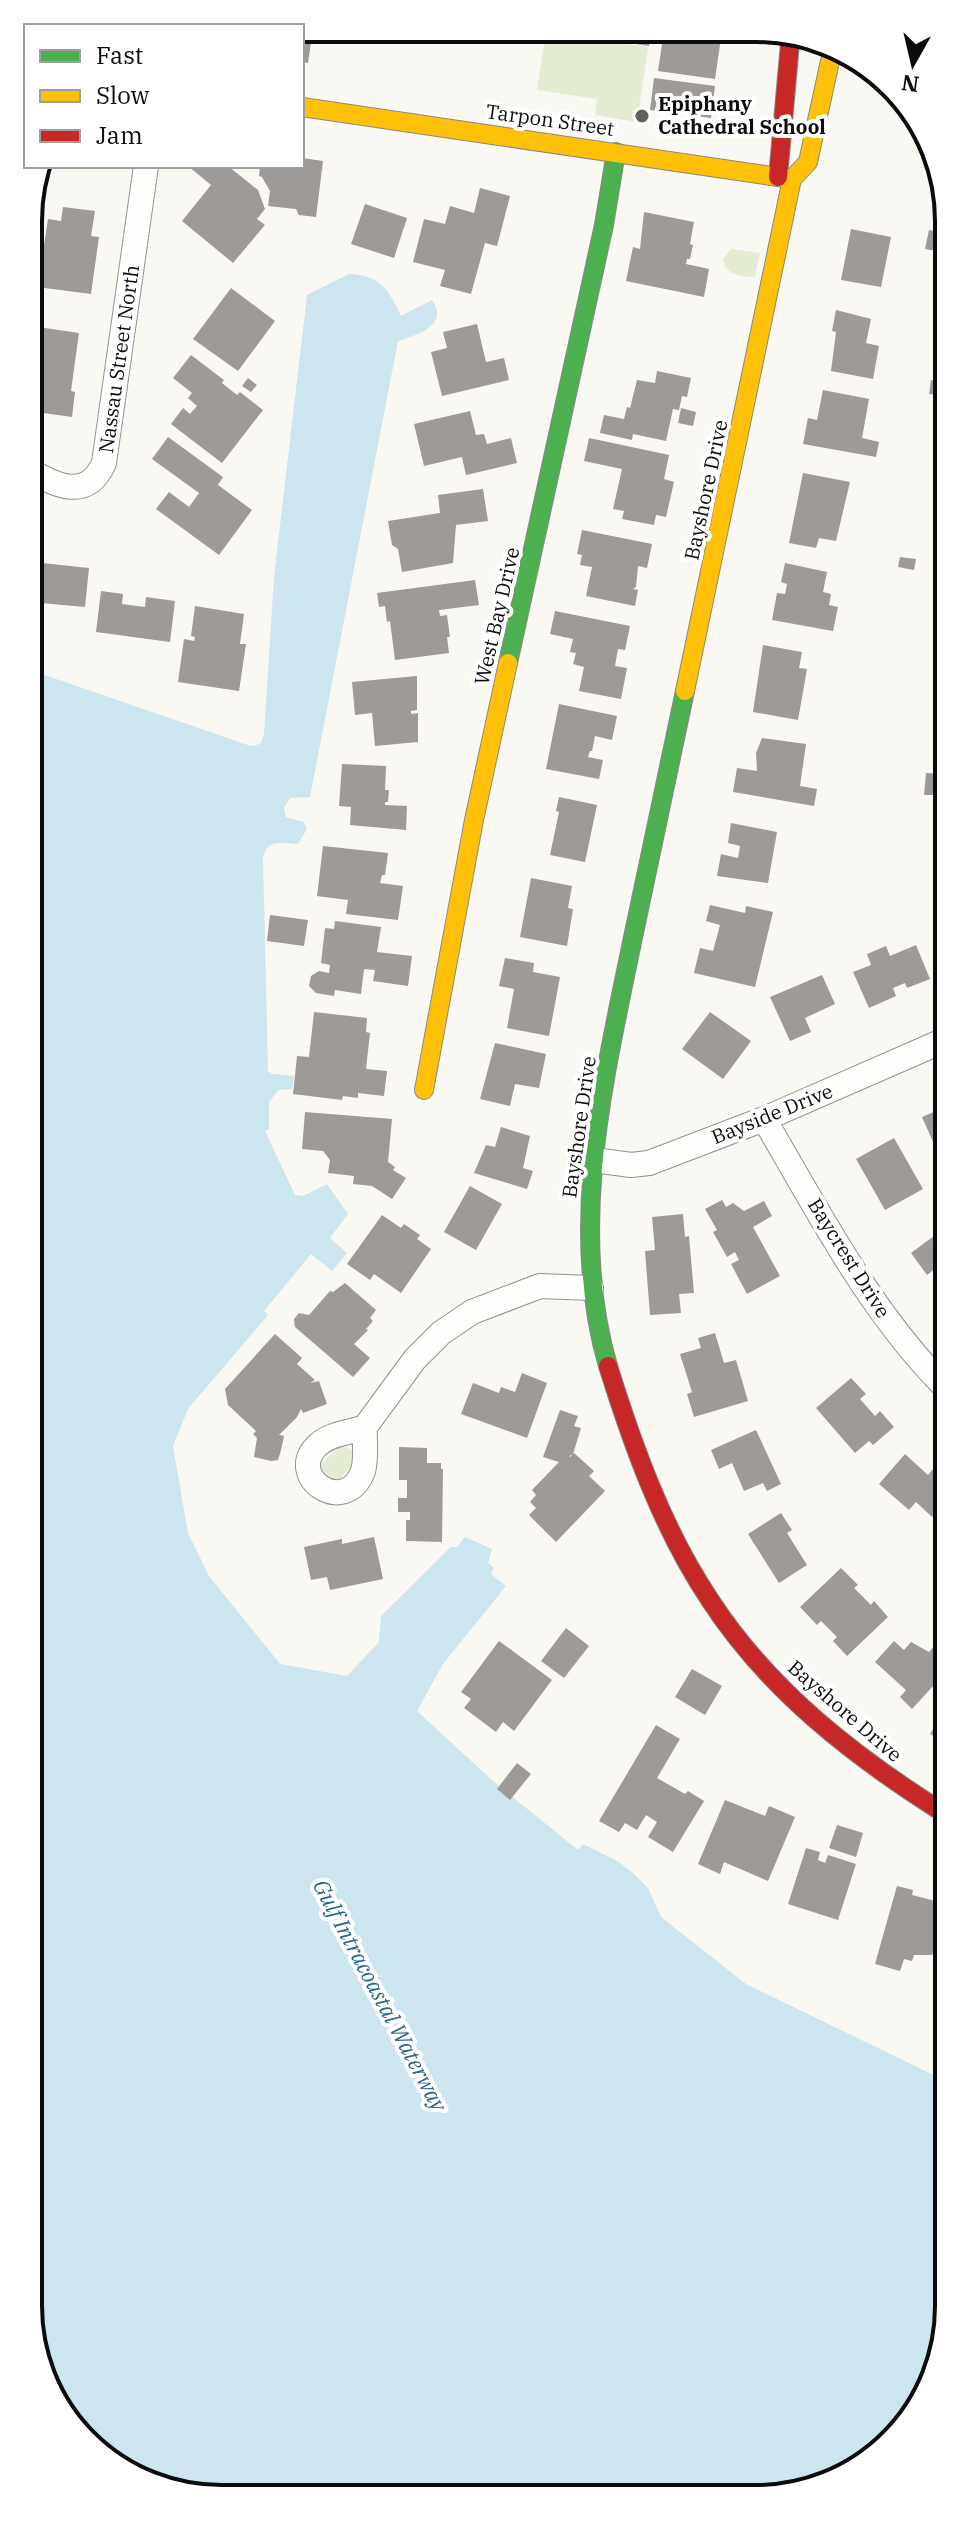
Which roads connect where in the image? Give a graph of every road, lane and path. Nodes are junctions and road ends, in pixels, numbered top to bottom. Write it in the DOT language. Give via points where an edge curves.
graph roads {
  1 [pos="790,45"];
  2 [pos="831,58"];
  3 [pos="304,107"];
  4 [pos="616,152"];
  5 [pos="146,168"];
  6 [pos="785,178"];
  7 [pos="42,478"];
  8 [pos="935,1044"];
  9 [pos="424,1090"];
  10 [pos="764,1119"];
  11 [pos="594,1160"];
  12 [pos="591,1288"];
  13 [pos="935,1376"];
  14 [pos="365,1427"];
  15 [pos="935,1807"];
  1 -- 6 [label="street"];
  2 -- 6 [label="street" via="808,162"];
  3 -- 4 [label="street, Tarpon Street"];
  4 -- 6 [label="street, Tarpon Street"];
  4 -- 9 [label="street, West Bay Drive" via="474,820"];
  5 -- 7 [label="street, Nassau Street North" via="104,463 97,477 73,487"];
  6 -- 11 [label="street, Bayshore Drive" via="762,328 624,982"];
  8 -- 10 [label="street, Bayside Drive"];
  10 -- 11 [label="street, Bayside Drive" via="641,1165"];
  10 -- 13 [label="street, Baycrest Drive" via="869,1294"];
  11 -- 12 [label="street, Bayshore Drive"];
  12 -- 14 [label="street" via="540,1286 472,1312 415,1359"];
  12 -- 15 [label="street, Bayshore Drive" via="628,1425 669,1530 721,1617 758,1664 844,1744"];
}
